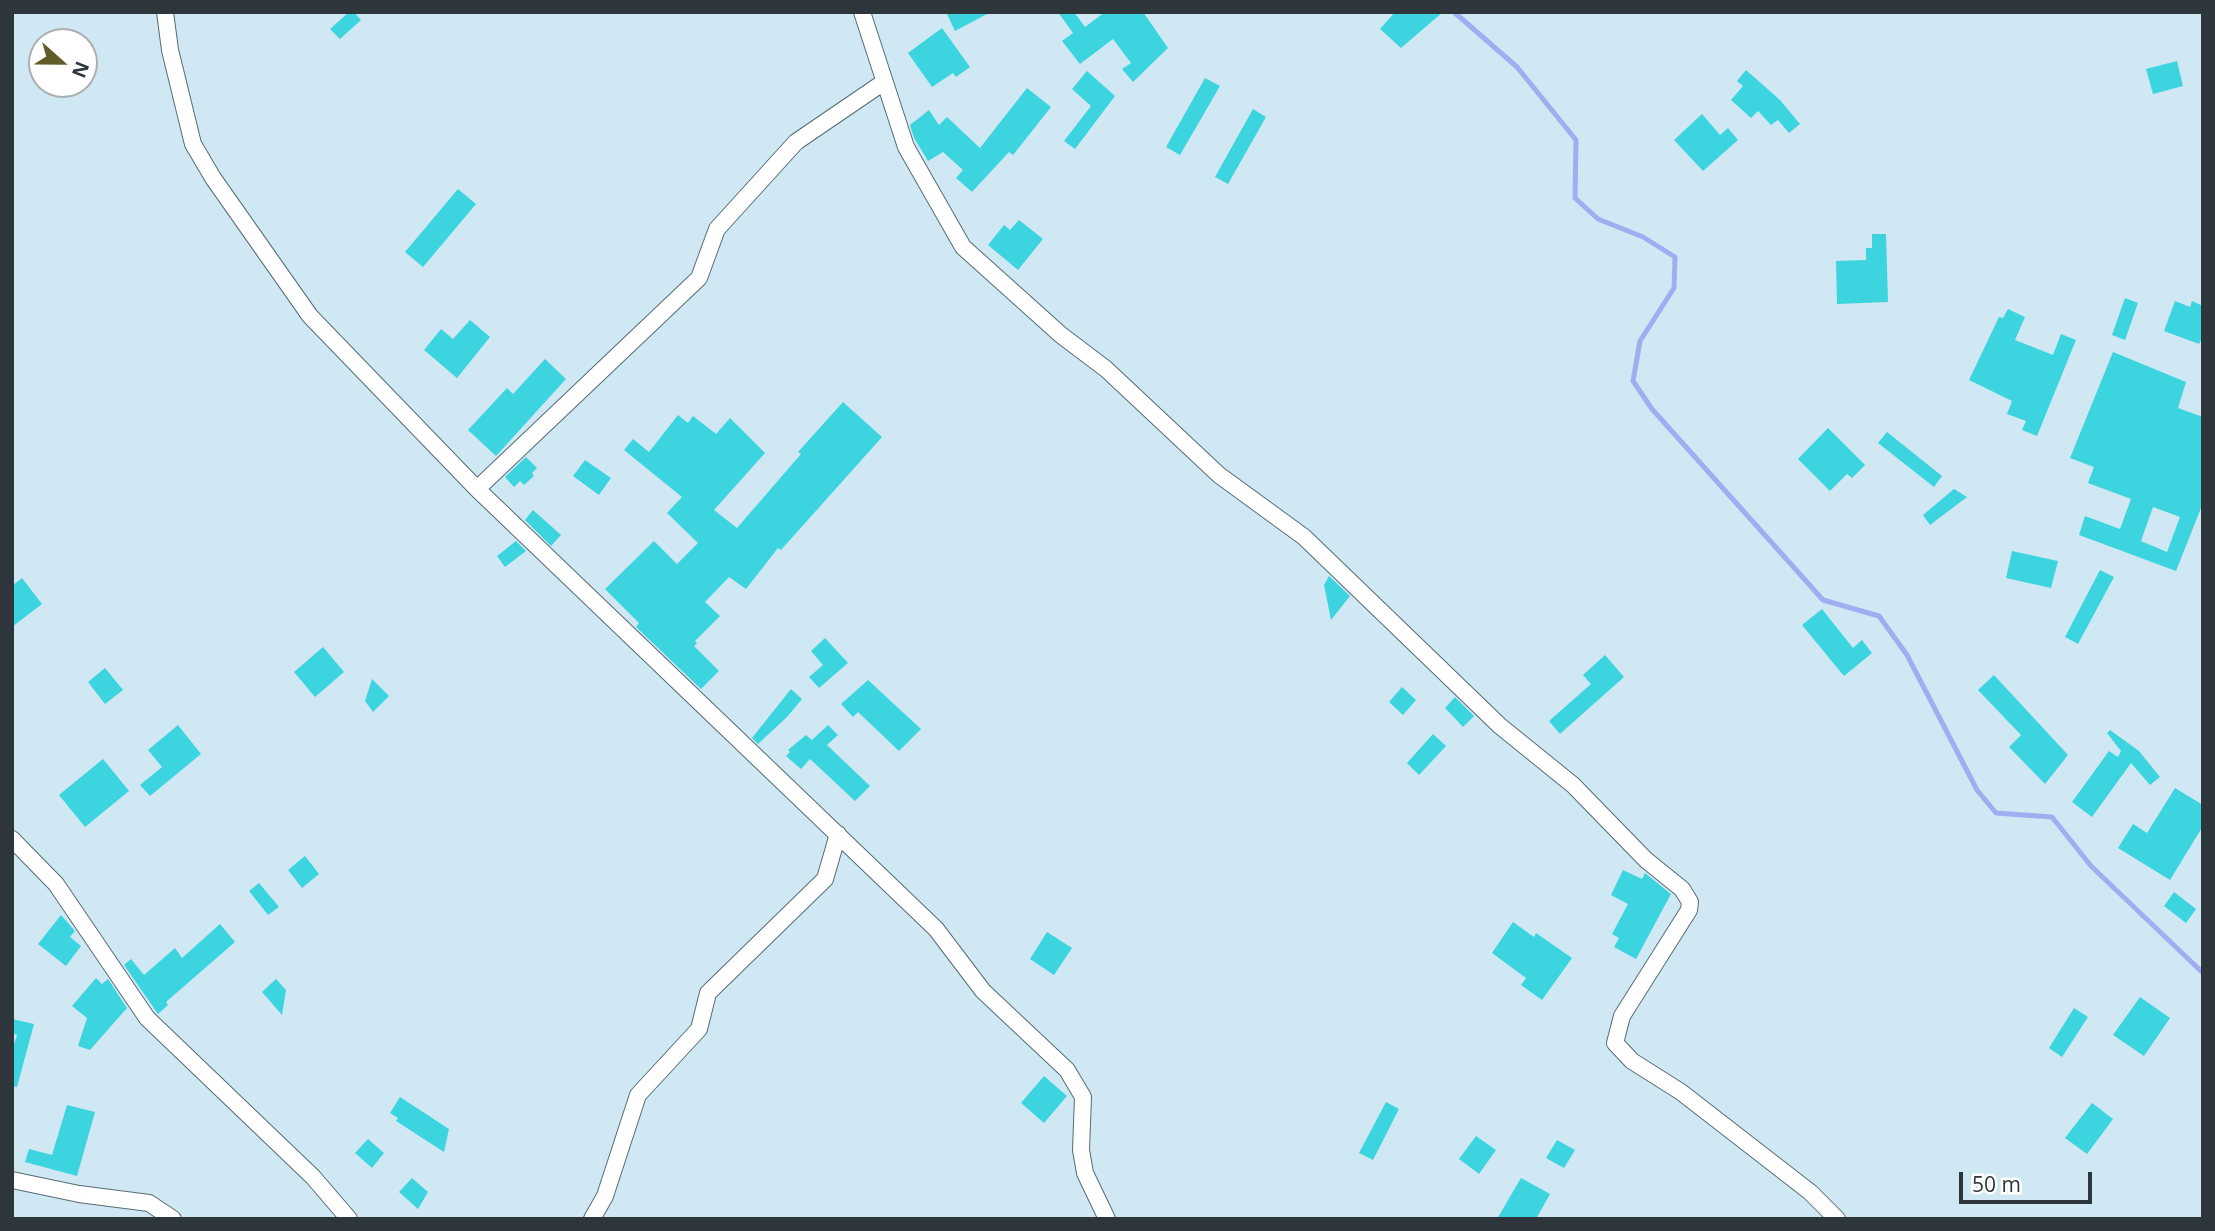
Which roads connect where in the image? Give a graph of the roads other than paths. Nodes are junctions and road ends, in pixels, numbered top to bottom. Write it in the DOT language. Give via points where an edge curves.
graph roads {
  1 [pos="165,12"];
  2 [pos="862,12"];
  3 [pos="884,82"];
  4 [pos="477,489"];
  5 [pos="838,835"];
  6 [pos="12,839"];
  7 [pos="12,1180"];
  8 [pos="173,1219"];
  9 [pos="349,1219"];
  10 [pos="592,1219"];
  11 [pos="1107,1219"];
  12 [pos="1837,1219"];
  1 -- 4 [label="street" via="192,144 213,178 310,316"];
  2 -- 3 [label="street"];
  3 -- 4 [label="street" via="796,142 718,229 699,278"];
  3 -- 12 [label="street" via="906,147 963,247 1106,369 1219,475 1304,537 1500,726 1573,785 1646,860 1682,889 1689,910 1622,1016 1615,1043 1632,1061 1681,1092 1810,1192"];
  4 -- 5 [label="street"];
  5 -- 10 [label="street" via="825,879 708,993 699,1029 638,1095 605,1196"];
  5 -- 11 [label="street" via="936,929 983,991 1067,1070 1083,1097 1085,1173"];
  6 -- 9 [label="street" via="56,884 147,1018 313,1177"];
  7 -- 8 [label="street" via="149,1203"];
}
